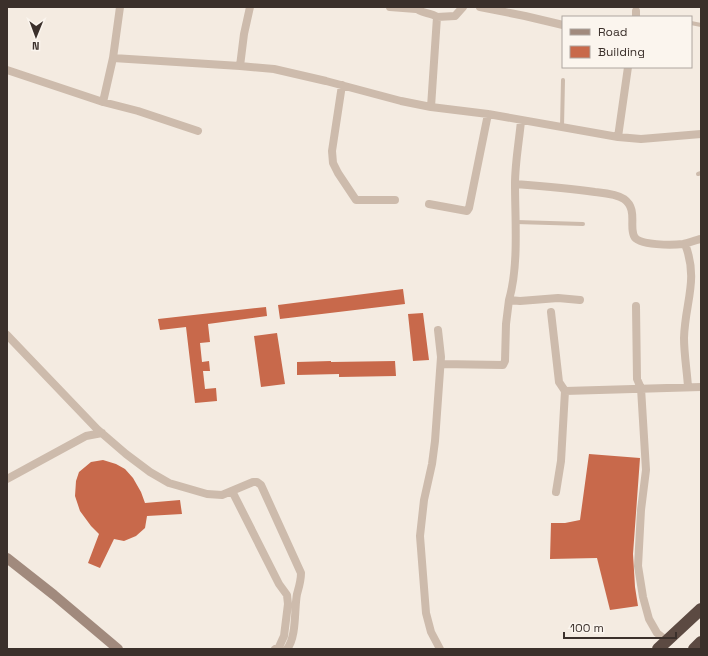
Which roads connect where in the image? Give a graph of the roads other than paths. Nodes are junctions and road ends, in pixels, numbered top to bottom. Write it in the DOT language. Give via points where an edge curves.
graph roads {
  1 [pos="120,7"];
  2 [pos="250,7"];
  3 [pos="390,7"];
  4 [pos="463,7"];
  5 [pos="480,7"];
  6 [pos="416,8"];
  7 [pos="437,18"];
  8 [pos="562,25"];
  9 [pos="113,58"];
  10 [pos="240,66"];
  11 [pos="628,68"];
  12 [pos="7,70"];
  13 [pos="564,80"];
  14 [pos="342,85"];
  15 [pos="104,102"];
  16 [pos="431,107"];
  17 [pos="488,114"];
  18 [pos="521,121"];
  19 [pos="562,128"];
  20 [pos="198,131"];
  21 [pos="701,134"];
  22 [pos="618,137"];
  23 [pos="515,184"];
  24 [pos="395,200"];
  25 [pos="429,204"];
  26 [pos="516,222"];
  27 [pos="583,224"];
  28 [pos="701,239"];
  29 [pos="685,244"];
  30 [pos="509,300"];
  31 [pos="580,300"];
  32 [pos="636,306"];
  33 [pos="551,312"];
  34 [pos="438,330"];
  35 [pos="7,335"];
  36 [pos="441,364"];
  37 [pos="688,387"];
  38 [pos="701,387"];
  39 [pos="641,388"];
  40 [pos="565,391"];
  41 [pos="91,423"];
  42 [pos="102,433"];
  43 [pos="86,436"];
  44 [pos="7,480"];
  45 [pos="232,491"];
  46 [pos="556,492"];
  47 [pos="7,558"];
  48 [pos="701,609"];
  49 [pos="667,641"];
  50 [pos="701,642"];
  51 [pos="118,649"];
  52 [pos="276,649"];
  53 [pos="287,649"];
  54 [pos="440,649"];
  55 [pos="658,649"];
  56 [pos="694,649"];
  1 -- 9 [label="street"];
  2 -- 10 [label="street"];
  3 -- 6 [label="street"];
  4 -- 7 [label="street" via="455,16"];
  5 -- 8 [label="street"];
  6 -- 7 [label="street"];
  7 -- 16 [label="street"];
  9 -- 10 [label="street"];
  9 -- 15 [label="street"];
  10 -- 14 [label="street" via="274,70"];
  11 -- 22 [label="street"];
  12 -- 15 [label="street"];
  13 -- 19 [label="lane"];
  14 -- 16 [label="street"];
  14 -- 24 [label="street" via="332,151 333,163 356,200"];
  15 -- 20 [label="street"];
  16 -- 17 [label="street"];
  17 -- 18 [label="street"];
  17 -- 25 [label="street" via="470,208 467,211"];
  18 -- 19 [label="street"];
  18 -- 23 [label="street"];
  19 -- 22 [label="street"];
  21 -- 22 [label="street"];
  23 -- 26 [label="street"];
  23 -- 29 [label="street" via="602,193 624,199 631,207 634,236 638,241 648,244"];
  26 -- 27 [label="lane"];
  26 -- 30 [label="street" via="514,270"];
  28 -- 29 [label="street"];
  29 -- 37 [label="street" via="692,271 684,338"];
  30 -- 31 [label="street"];
  30 -- 36 [label="street" via="503,365"];
  32 -- 39 [label="street" via="637,379"];
  33 -- 40 [label="street" via="559,382"];
  34 -- 36 [label="street"];
  35 -- 41 [label="street"];
  36 -- 54 [label="street" via="435,441 420,536 426,613 431,632"];
  37 -- 38 [label="street"];
  37 -- 39 [label="street"];
  39 -- 40 [label="street"];
  39 -- 49 [label="street" via="646,470 638,566 649,619 657,633"];
  40 -- 46 [label="street" via="561,460"];
  41 -- 42 [label="street"];
  41 -- 43 [label="street"];
  42 -- 43 [label="street"];
  42 -- 45 [label="street" via="126,454 169,484 207,494 222,495"];
  43 -- 44 [label="street"];
  45 -- 52 [label="street" via="287,595 284,636"];
  45 -- 53 [label="street" via="257,482 261,485 301,573 292,639"];
  47 -- 51 [label="street"];
  48 -- 49 [label="highway"];
  49 -- 55 [label="highway"];
  50 -- 56 [label="highway"];
}
